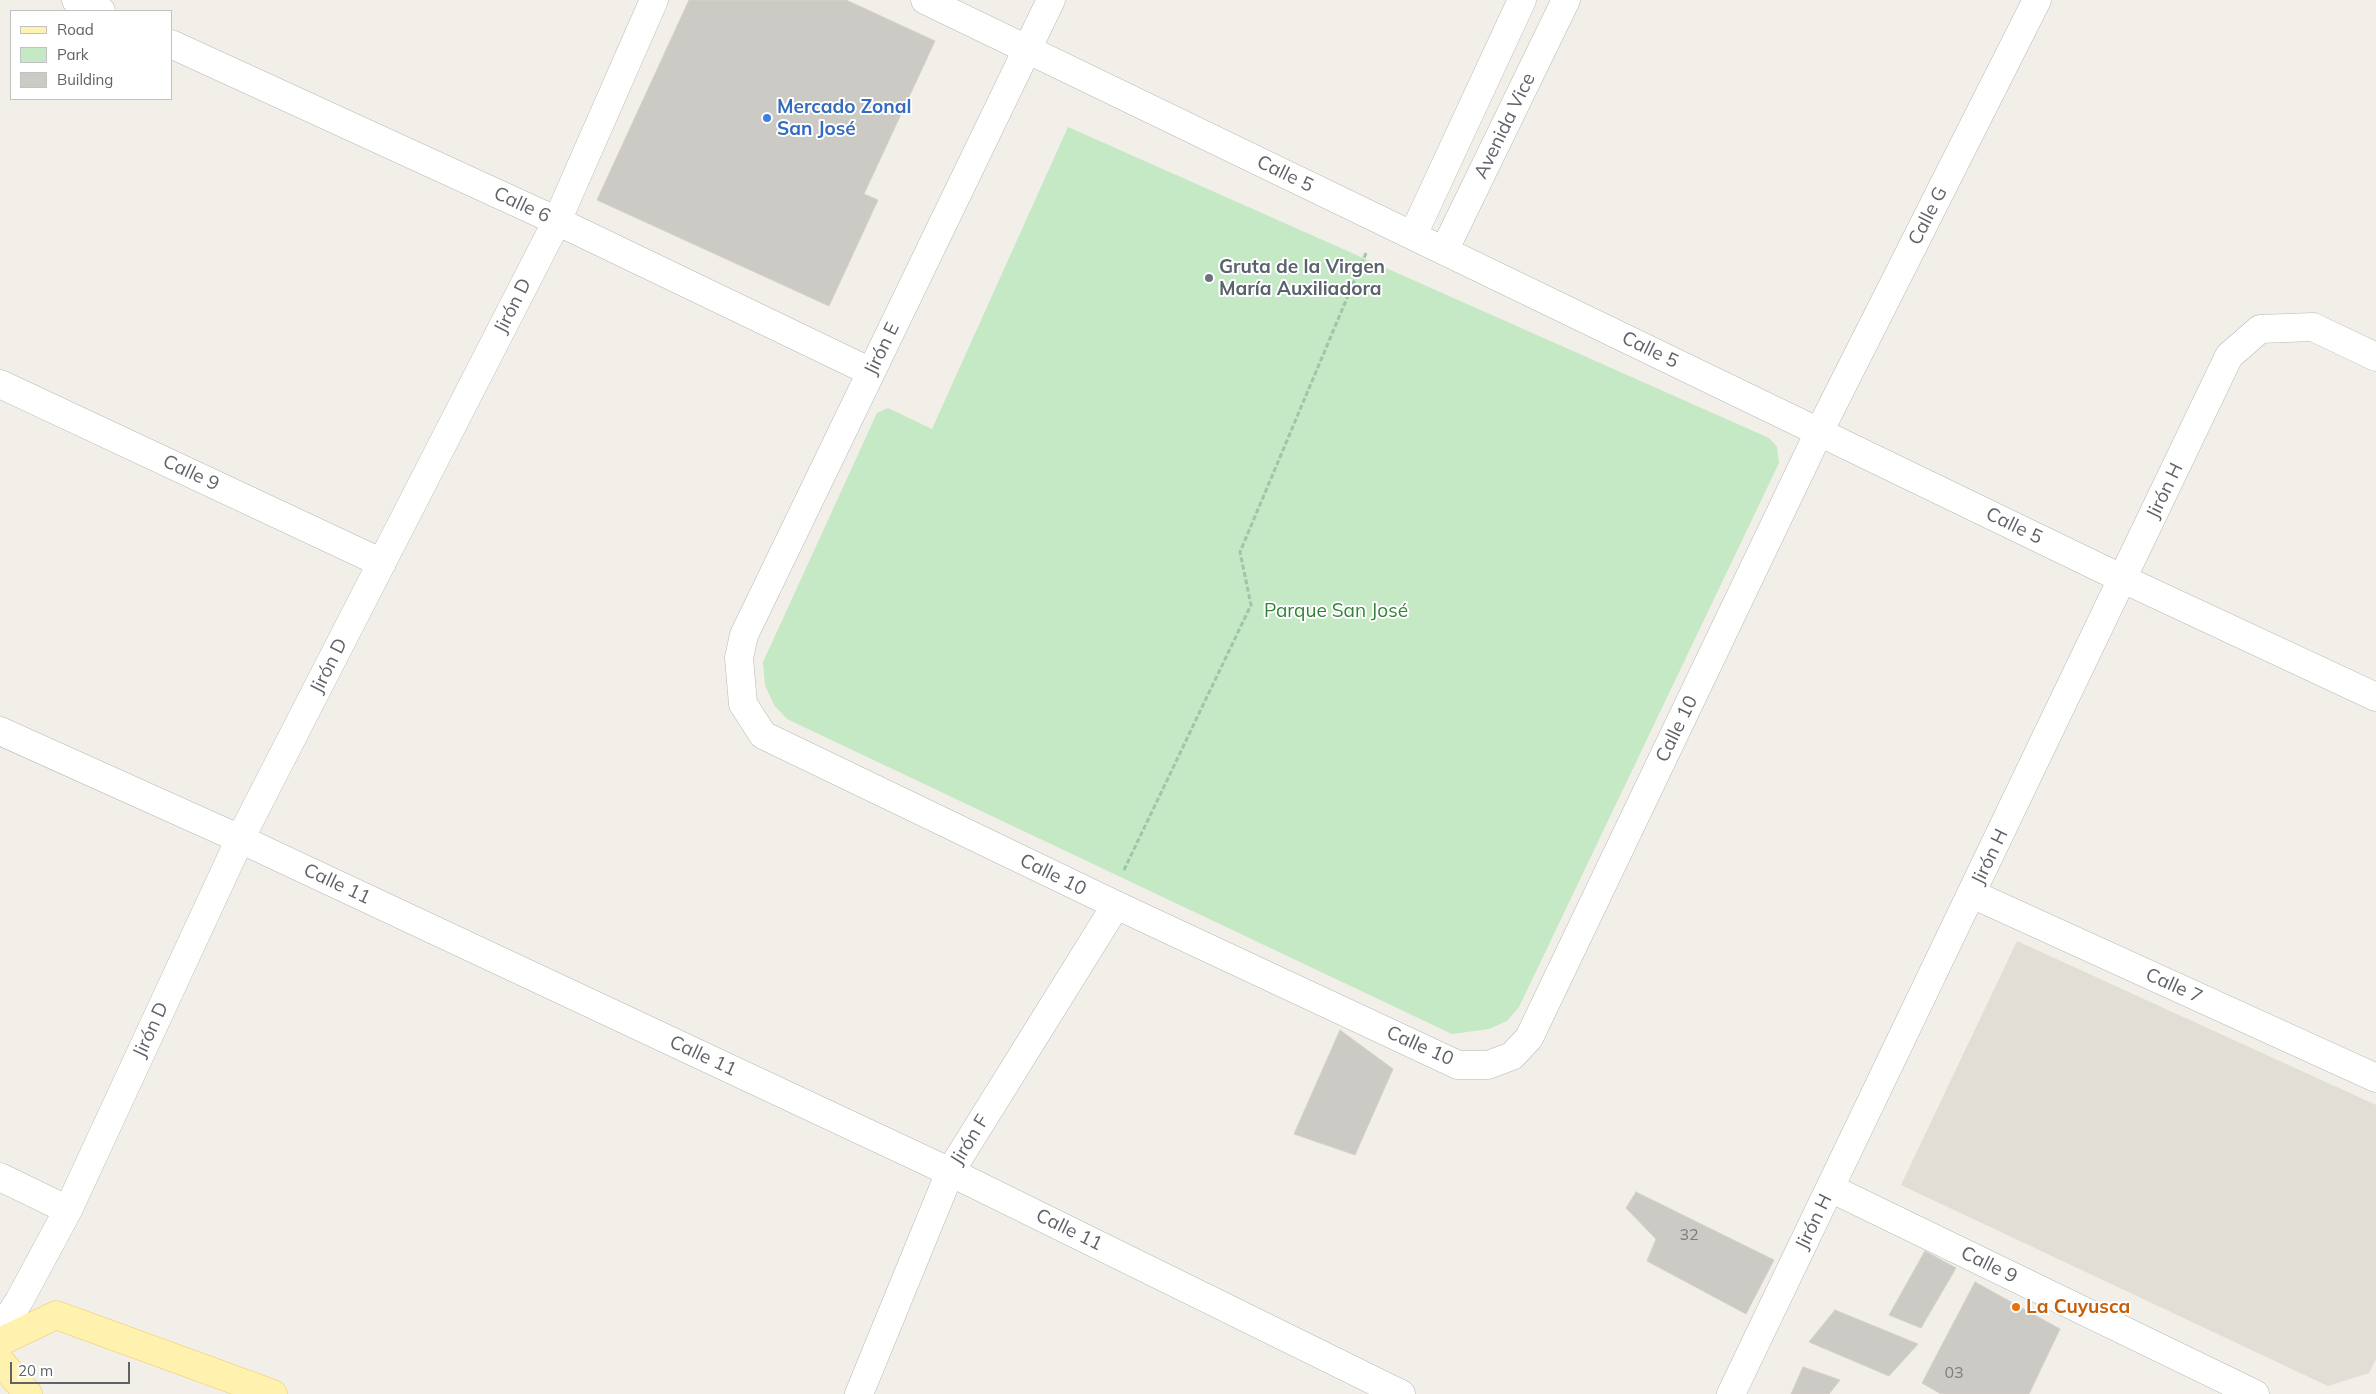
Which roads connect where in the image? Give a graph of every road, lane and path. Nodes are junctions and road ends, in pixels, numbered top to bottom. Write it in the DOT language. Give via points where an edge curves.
graph roads {
  1 [pos="76,0"];
  2 [pos="654,0"];
  3 [pos="925,0"];
  4 [pos="1051,0"];
  5 [pos="1522,0"];
  6 [pos="1566,0"];
  7 [pos="2037,0"];
  8 [pos="99,10"];
  9 [pos="172,44"];
  10 [pos="1027,49"];
  11 [pos="1380,220"];
  12 [pos="556,221"];
  13 [pos="1413,235"];
  14 [pos="1444,251"];
  15 [pos="2376,357"];
  16 [pos="871,372"];
  17 [pos="0,384"];
  18 [pos="1819,432"];
  19 [pos="382,563"];
  20 [pos="2123,579"];
  21 [pos="2376,697"];
  22 [pos="743,704"];
  23 [pos="0,731"];
  24 [pos="240,839"];
  25 [pos="1972,894"];
  26 [pos="1112,903"];
  27 [pos="2376,1078"];
  28 [pos="950,1172"];
  29 [pos="0,1177"];
  30 [pos="1830,1188"];
  31 [pos="68,1210"];
  32 [pos="0,1330"];
  33 [pos="0,1342"];
  34 [pos="0,1361"];
  35 [pos="28,1394"];
  36 [pos="273,1394"];
  37 [pos="859,1394"];
  38 [pos="1401,1394"];
  39 [pos="1731,1394"];
  40 [pos="2254,1394"];
  1 -- 8 [label="street"];
  2 -- 12 [label="street, Jirón D"];
  3 -- 10 [label="street, Calle 5"];
  4 -- 10 [label="street, Jirón E"];
  5 -- 13 [label="street, Avenida Vice"];
  6 -- 14 [label="street, Avenida Vice"];
  7 -- 18 [label="street, Calle G"];
  9 -- 12 [label="street, Calle 6"];
  10 -- 11 [label="street, Calle 5"];
  10 -- 16 [label="street, Jirón E"];
  11 -- 13 [label="street, Calle 5"];
  11 -- 26 [label="path" via="1240,552 1252,605"];
  12 -- 16 [label="street, Calle 6"];
  12 -- 19 [label="street, Jirón D"];
  13 -- 14 [label="street, Calle 5"];
  14 -- 18 [label="street, Calle 5"];
  15 -- 20 [label="street, Jirón H" via="2312,327 2260,328 2229,356"];
  16 -- 22 [label="street, Jirón E" via="744,636 739,658"];
  17 -- 19 [label="street, Calle 9"];
  18 -- 20 [label="street, Calle 5"];
  18 -- 26 [label="street, Calle 10" via="1529,1038 1512,1056 1488,1065 1458,1065"];
  19 -- 24 [label="street, Jirón D"];
  20 -- 21 [label="street, Calle 5"];
  20 -- 25 [label="street, Jirón H"];
  22 -- 26 [label="street, Calle 10" via="763,735"];
  23 -- 24 [label="street, Calle 11"];
  24 -- 28 [label="street, Calle 11"];
  24 -- 31 [label="street, Jirón D"];
  25 -- 27 [label="street, Calle 7"];
  25 -- 30 [label="street, Jirón H"];
  26 -- 28 [label="street, Jirón F"];
  28 -- 37 [label="street, Jirón F"];
  28 -- 38 [label="street, Calle 11"];
  29 -- 31 [label="street"];
  30 -- 39 [label="street, Jirón H"];
  30 -- 40 [label="street, Calle 9"];
  31 -- 32 [label="street, Jirón D"];
  33 -- 36 [label="main road" via="56,1315"];
  34 -- 35 [label="main road"];
}
